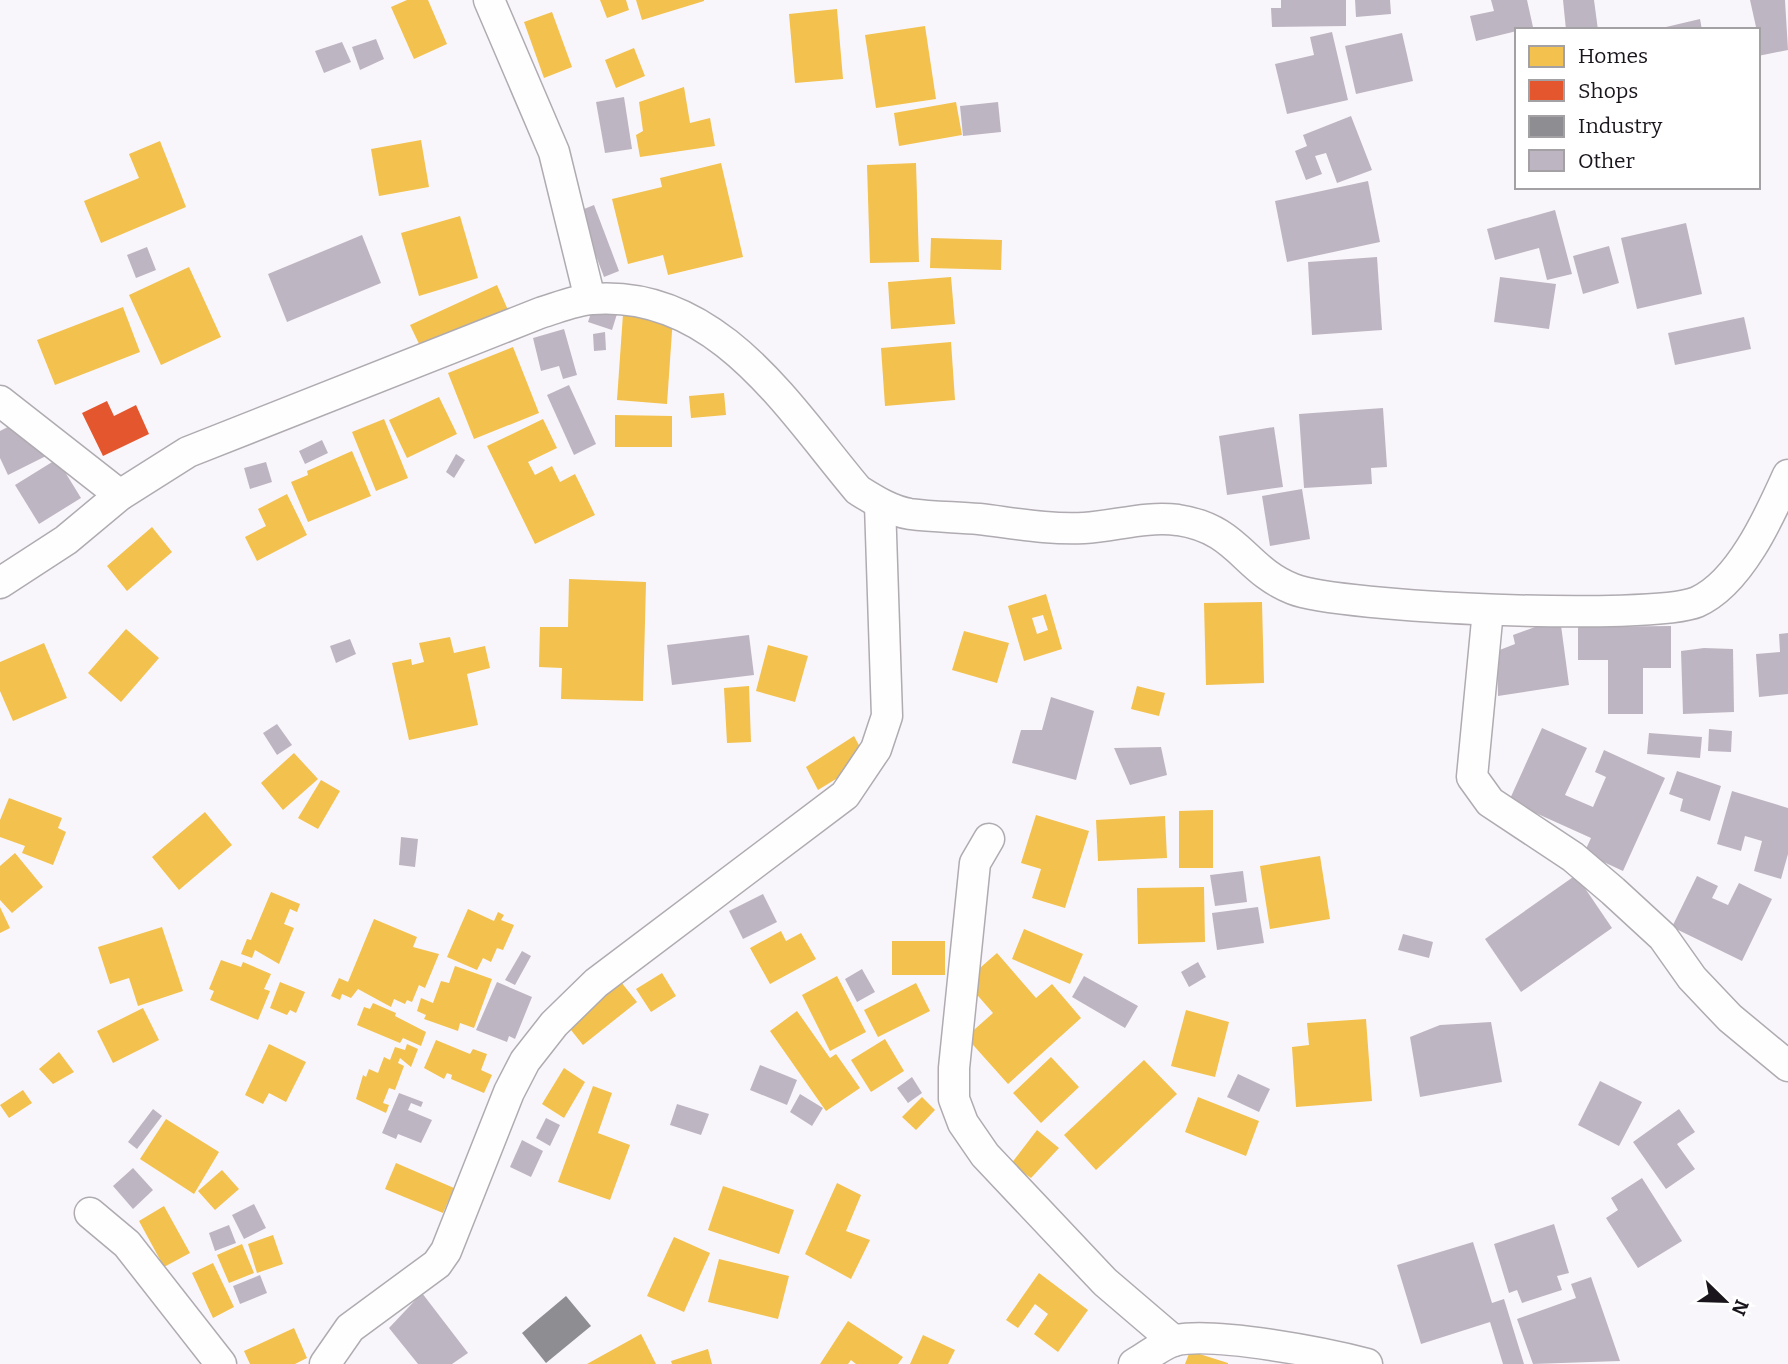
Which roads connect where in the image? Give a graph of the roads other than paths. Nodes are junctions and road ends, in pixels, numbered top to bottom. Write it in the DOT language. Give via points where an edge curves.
graph roads {
  1 [pos="489,0"];
  2 [pos="590,299"];
  3 [pos="0,401"];
  4 [pos="1788,475"];
  5 [pos="120,495"];
  6 [pos="880,505"];
  7 [pos="0,583"];
  8 [pos="1488,610"];
  9 [pos="989,839"];
  10 [pos="1788,1066"];
  11 [pos="90,1213"];
  12 [pos="1174,1341"];
  13 [pos="1348,1362"];
  14 [pos="221,1364"];
  15 [pos="325,1364"];
  16 [pos="1134,1364"];
  1 -- 2 [label="street" via="554,152"];
  2 -- 5 [label="street" via="540,313 188,452"];
  2 -- 6 [label="street" via="621,300 686,315 715,332 747,359 858,490"];
  3 -- 5 [label="street"];
  4 -- 8 [label="street" via="1765,528 1724,581 1697,602 1639,610"];
  5 -- 7 [label="street" via="66,540"];
  6 -- 8 [label="street" via="909,514 1083,528 1148,518 1178,520 1204,525 1233,541 1268,578 1295,590 1337,598"];
  6 -- 15 [label="street" via="887,716 863,773 845,795 596,983 554,1024 525,1061 509,1092 446,1251 426,1275 350,1328"];
  8 -- 10 [label="street" via="1472,777 1490,802 1573,857 1613,891 1663,937 1692,978 1730,1018"];
  9 -- 12 [label="street" via="975,863 954,1068 954,1098 963,1123 985,1155 1105,1282"];
  11 -- 14 [label="street" via="127,1244"];
  12 -- 13 [label="street" via="1208,1338"];
  12 -- 16 [label="street"];
}
